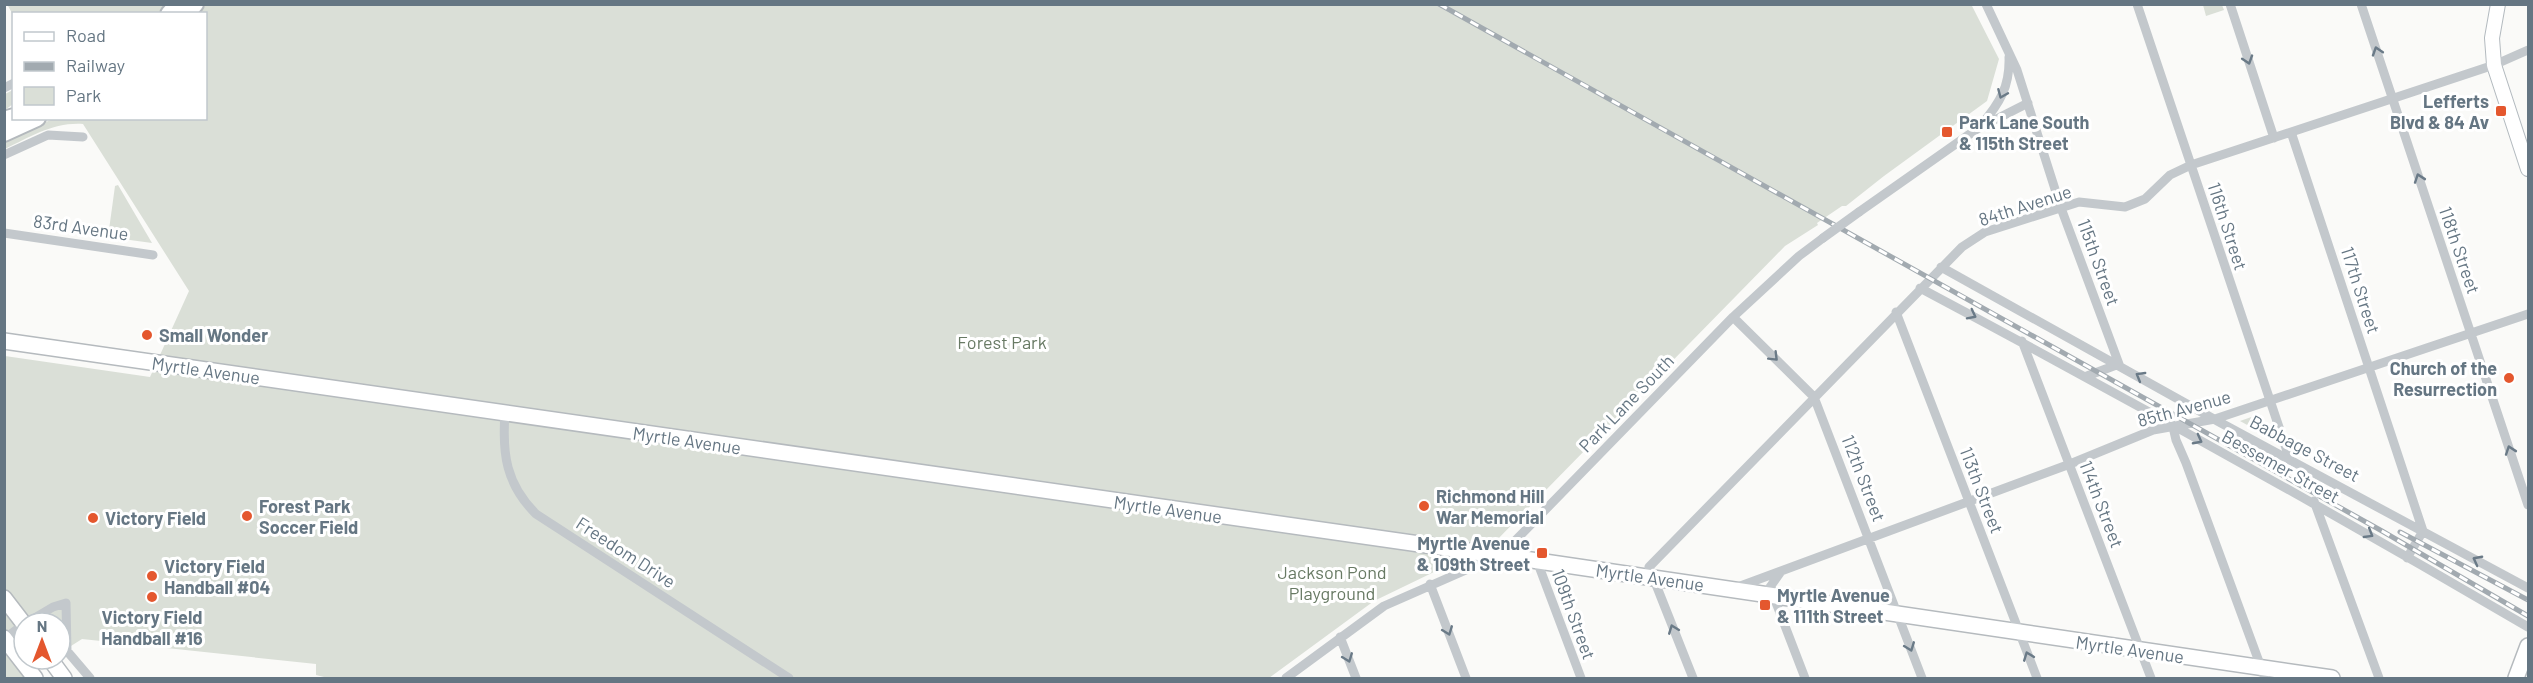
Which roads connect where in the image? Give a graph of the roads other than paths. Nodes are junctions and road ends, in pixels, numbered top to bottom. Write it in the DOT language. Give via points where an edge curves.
graph roads {
  1 [pos="1986,4"];
  2 [pos="2136,4"];
  3 [pos="2230,4"];
  4 [pos="2361,4"];
  5 [pos="2498,4"];
  6 [pos="2529,50"];
  7 [pos="2008,51"];
  8 [pos="2494,65"];
  9 [pos="2392,98"];
  10 [pos="2028,103"];
  11 [pos="33,120"];
  12 [pos="1977,129"];
  13 [pos="2291,132"];
  14 [pos="4,133"];
  15 [pos="83,137"];
  16 [pos="2274,138"];
  17 [pos="4,155"];
  18 [pos="2191,165"];
  19 [pos="2529,169"];
  20 [pos="2061,207"];
  21 [pos="4,232"];
  22 [pos="153,255"];
  23 [pos="1941,267"];
  24 [pos="1920,288"];
  25 [pos="1896,312"];
  26 [pos="2529,314"];
  27 [pos="1733,317"];
  28 [pos="2471,333"];
  29 [pos="4,341"];
  30 [pos="2022,341"];
  31 [pos="2119,364"];
  32 [pos="2369,367"];
  33 [pos="2087,376"];
  34 [pos="1814,397"];
  35 [pos="2268,401"];
  36 [pos="505,413"];
  37 [pos="2215,419"];
  38 [pos="2173,426"];
  39 [pos="2289,457"];
  40 [pos="2070,464"];
  41 [pos="1968,501"];
  42 [pos="2314,501"];
  43 [pos="2529,505"];
  44 [pos="2423,531"];
  45 [pos="1869,538"];
  46 [pos="1494,555"];
  47 [pos="2407,558"];
  48 [pos="1537,561"];
  49 [pos="1784,569"];
  50 [pos="1654,579"];
  51 [pos="1430,584"];
  52 [pos="2529,588"];
  53 [pos="1733,590"];
  54 [pos="1773,595"];
  55 [pos="4,598"];
  56 [pos="14,611"];
  57 [pos="45,611"];
  58 [pos="66,611"];
  59 [pos="1898,615"];
  60 [pos="2529,627"];
  61 [pos="2020,633"];
  62 [pos="1340,637"];
  63 [pos="5,638"];
  64 [pos="2529,646"];
  65 [pos="2140,650"];
  66 [pos="72,656"];
  67 [pos="2263,673"];
  68 [pos="35,678"];
  69 [pos="90,678"];
  70 [pos="789,678"];
  71 [pos="1286,678"];
  72 [pos="1356,678"];
  73 [pos="1466,678"];
  74 [pos="1581,678"];
  75 [pos="1693,678"];
  76 [pos="1805,678"];
  77 [pos="1922,678"];
  78 [pos="2037,678"];
  79 [pos="2151,678"];
  80 [pos="2332,678"];
  81 [pos="2379,678"];
  82 [pos="2516,678"];
  1 -- 7 [label="street, Park Lane South"];
  2 -- 18 [label="street, 116th Street"];
  3 -- 16 [label="street, one-way"];
  9 -- 4 [label="street, 118th Street, one-way"];
  5 -- 8 [label="street" via="2492,38"];
  6 -- 8 [label="street, 84th Avenue"];
  7 -- 10 [label="street, Park Lane South"];
  7 -- 12 [label="street, Park Lane South, one-way" via="2009,78 2002,98"];
  8 -- 9 [label="street, 84th Avenue"];
  8 -- 19 [label="street"];
  9 -- 13 [label="street, 84th Avenue"];
  28 -- 9 [label="street, 118th Street, one-way"];
  10 -- 12 [label="street, Park Lane South"];
  10 -- 20 [label="street, 115th Street"];
  11 -- 14 [label="highway"];
  12 -- 27 [label="street, Park Lane South, bridge" via="1822,238"];
  13 -- 16 [label="street, 84th Avenue"];
  13 -- 32 [label="street, 117th Street"];
  15 -- 17 [label="street" via="48,135"];
  16 -- 18 [label="street, 84th Avenue"];
  18 -- 20 [label="street, 84th Avenue" via="2170,176 2145,199 2125,207 2079,202"];
  18 -- 35 [label="street, 116th Street"];
  20 -- 23 [label="street, 84th Avenue" via="1985,232"];
  20 -- 31 [label="street, 115th Street"];
  21 -- 22 [label="street, 83rd Avenue"];
  23 -- 24 [label="street, 84th Avenue"];
  23 -- 31 [label="street, Babbage Street"];
  24 -- 25 [label="street, 84th Avenue"];
  24 -- 30 [label="street, Bessemer Street, one-way"];
  25 -- 34 [label="street, 84th Avenue"];
  25 -- 41 [label="street, 113th Street"];
  26 -- 28 [label="street, 85th Avenue"];
  27 -- 34 [label="street, 112th Street, one-way"];
  27 -- 46 [label="street, Park Lane South" via="1510,545"];
  28 -- 32 [label="street, 85th Avenue"];
  43 -- 28 [label="street, 118th Street, one-way"];
  29 -- 36 [label="main road, Myrtle Avenue"];
  30 -- 33 [label="street, Bessemer Street"];
  30 -- 40 [label="street, 114th Street"];
  31 -- 33 [label="street"];
  37 -- 31 [label="street, Babbage Street, one-way"];
  32 -- 35 [label="street, 85th Avenue"];
  32 -- 44 [label="street, 117th Street"];
  33 -- 38 [label="street, Bessemer Street"];
  34 -- 45 [label="street, 112th Street"];
  34 -- 50 [label="street, 84th Avenue" via="1649,567"];
  35 -- 37 [label="street, 85th Avenue"];
  35 -- 39 [label="street, 116th Street"];
  36 -- 46 [label="main road, Myrtle Avenue"];
  36 -- 70 [label="street, Freedom Drive" via="503,442 510,478 536,514"];
  37 -- 38 [label="street, 85th Avenue"];
  37 -- 39 [label="street, Babbage Street"];
  38 -- 40 [label="street, 85th Avenue" via="2153,430"];
  38 -- 42 [label="street, Bessemer Street, one-way"];
  38 -- 67 [label="street"];
  39 -- 44 [label="street, Babbage Street"];
  40 -- 41 [label="street, 85th Avenue"];
  40 -- 65 [label="street, 114th Street"];
  41 -- 45 [label="street, 85th Avenue"];
  41 -- 61 [label="street, 113th Street"];
  42 -- 47 [label="street, Bessemer Street, one-way"];
  42 -- 81 [label="street"];
  44 -- 47 [label="street"];
  52 -- 44 [label="street, Babbage Street, one-way"];
  45 -- 49 [label="street, 85th Avenue"];
  45 -- 59 [label="street, 112th Street"];
  46 -- 48 [label="main road, Myrtle Avenue"];
  46 -- 51 [label="street, Park Lane South"];
  47 -- 60 [label="street, Bessemer Street"];
  48 -- 50 [label="main road, Myrtle Avenue"];
  48 -- 74 [label="street, 109th Street"];
  49 -- 53 [label="street, 85th Avenue"];
  49 -- 54 [label="street" via="1770,587"];
  50 -- 53 [label="main road, Myrtle Avenue"];
  75 -- 50 [label="street, one-way"];
  51 -- 62 [label="street, Park Lane South" via="1384,606"];
  51 -- 73 [label="street, one-way"];
  53 -- 54 [label="main road, Myrtle Avenue"];
  54 -- 59 [label="main road, Myrtle Avenue"];
  54 -- 76 [label="street"];
  55 -- 56 [label="main road"];
  57 -- 58 [label="street" via="66,603"];
  59 -- 61 [label="main road, Myrtle Avenue"];
  59 -- 77 [label="street, 112th Street, one-way"];
  61 -- 65 [label="main road, Myrtle Avenue"];
  78 -- 61 [label="street, 113th Street, one-way"];
  62 -- 71 [label="street, Park Lane South"];
  62 -- 72 [label="street, one-way"];
  63 -- 68 [label="main road"];
  64 -- 82 [label="main road"];
  65 -- 67 [label="main road, Myrtle Avenue"];
  65 -- 79 [label="street, 114th Street"];
  66 -- 69 [label="street"];
  67 -- 80 [label="main road, Myrtle Avenue"];
}
